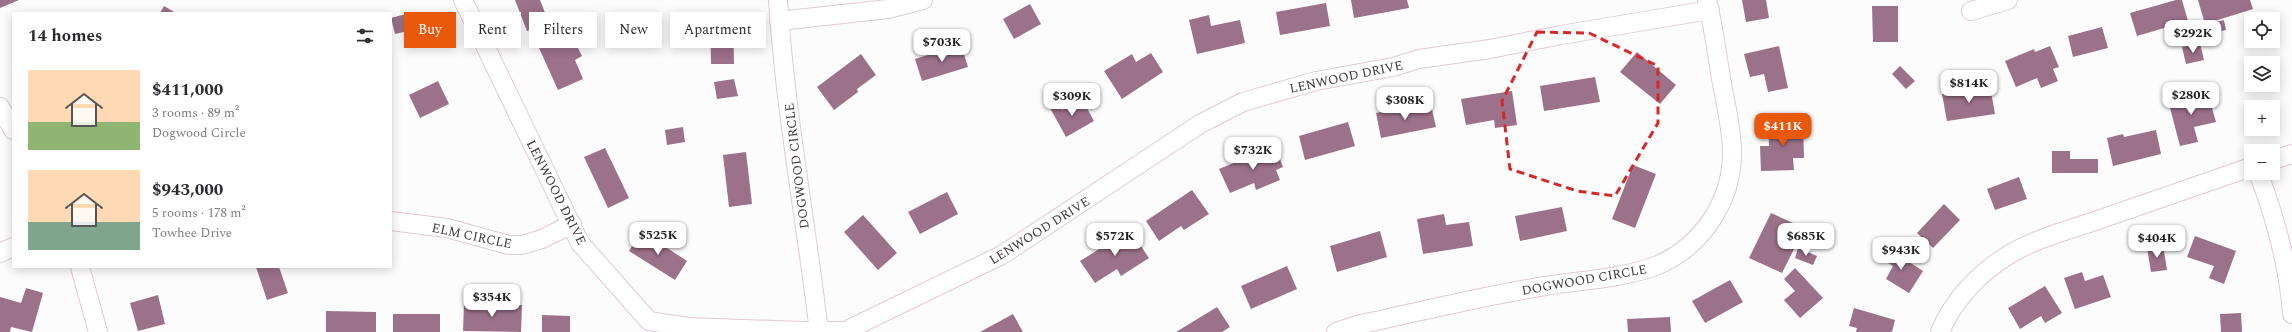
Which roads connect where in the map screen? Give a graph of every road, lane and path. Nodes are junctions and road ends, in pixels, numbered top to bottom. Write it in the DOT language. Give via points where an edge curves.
graph roads {
  1 [pos="463,0"];
  2 [pos="778,0"];
  3 [pos="923,0"];
  4 [pos="2008,0"];
  5 [pos="1709,5"];
  6 [pos="1971,11"];
  7 [pos="779,21"];
  8 [pos="0,107"];
  9 [pos="12,128"];
  10 [pos="2292,154"];
  11 [pos="2280,158"];
  12 [pos="2244,169"];
  13 [pos="2261,180"];
  14 [pos="392,221"];
  15 [pos="572,224"];
  16 [pos="12,247"];
  17 [pos="0,253"];
  18 [pos="80,268"];
  19 [pos="2292,314"];
  20 [pos="98,332"];
  21 [pos="819,332"];
  22 [pos="1336,332"];
  23 [pos="1940,332"];
  1 -- 15 [label="street, LENWOOD DRIVE"];
  2 -- 7 [label="street, DOGWOOD CIRCLE"];
  3 -- 7 [label="street" via="888,9"];
  4 -- 6 [label="street"];
  5 -- 21 [label="street, LENWOOD DRIVE" via="1490,49 1419,59 1393,67 1316,81 1243,102 1200,124 1002,255 845,330"];
  5 -- 22 [label="street, DOGWOOD CIRCLE" via="1727,107 1732,152 1731,174 1724,197 1700,237 1680,253 1637,272 1537,287 1357,325"];
  7 -- 21 [label="street, DOGWOOD CIRCLE"];
  8 -- 9 [label="street"];
  10 -- 11 [label="street"];
  12 -- 23 [label="street" via="2046,238 2011,253 1986,270 1953,309"];
  13 -- 19 [label="street" via="2287,272"];
  14 -- 15 [label="street, ELM CIRCLE" via="447,228 509,246 522,246"];
  15 -- 21 [label="street, LENWOOD DRIVE" via="580,243 649,321 688,327"];
  16 -- 17 [label="street"];
  18 -- 20 [label="street"];
}
